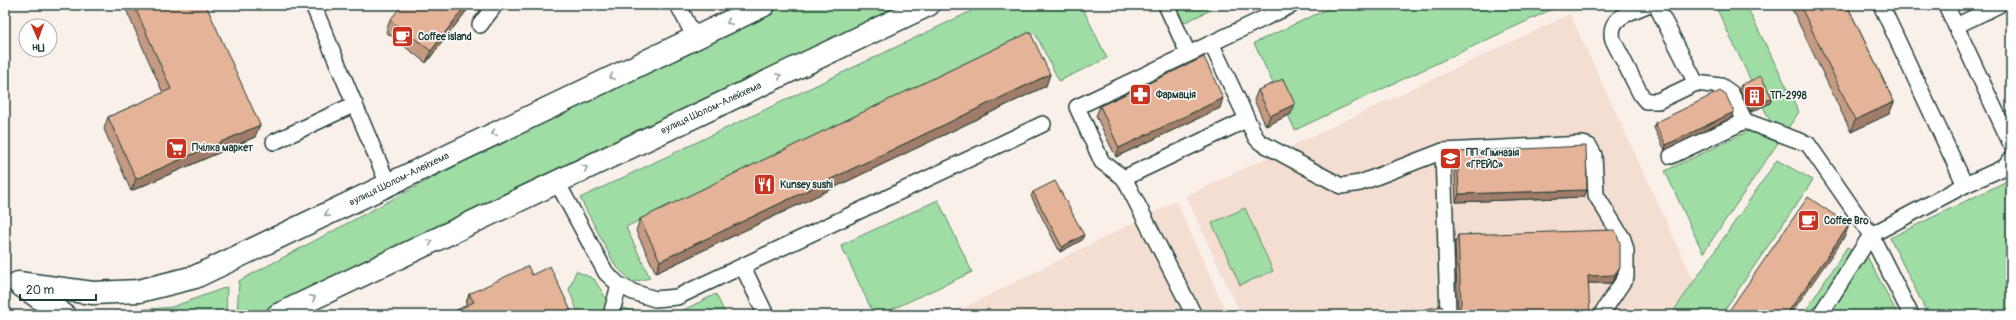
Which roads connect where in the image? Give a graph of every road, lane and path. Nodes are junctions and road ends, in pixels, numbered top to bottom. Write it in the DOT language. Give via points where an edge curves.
graph roads {
  1 [pos="313,5"];
  2 [pos="495,5"];
  3 [pos="678,5"];
  4 [pos="764,5"];
  5 [pos="928,5"];
  6 [pos="1166,5"];
  7 [pos="1292,5"];
  8 [pos="1647,5"];
  9 [pos="1656,5"];
  10 [pos="1881,5"];
  11 [pos="1946,5"];
  12 [pos="1999,5"];
  13 [pos="480,25"];
  14 [pos="1956,26"];
  15 [pos="694,38"];
  16 [pos="1211,43"];
  17 [pos="1188,53"];
  18 [pos="1696,83"];
  19 [pos="354,104"];
  20 [pos="1246,120"];
  21 [pos="1745,121"];
  22 [pos="1043,124"];
  23 [pos="274,142"];
  24 [pos="2011,144"];
  25 [pos="1443,151"];
  26 [pos="1672,156"];
  27 [pos="2011,159"];
  28 [pos="1124,178"];
  29 [pos="557,182"];
  30 [pos="388,184"];
  31 [pos="1965,185"];
  32 [pos="1871,235"];
  33 [pos="743,267"];
  34 [pos="12,281"];
  35 [pos="619,286"];
  36 [pos="64,315"];
  37 [pos="278,315"];
  38 [pos="611,315"];
  39 [pos="766,315"];
  40 [pos="1194,315"];
  41 [pos="1448,315"];
  42 [pos="1603,315"];
  43 [pos="1820,315"];
  44 [pos="1911,315"];
  1 -- 19 [label="lane"];
  2 -- 13 [label="lane"];
  3 -- 15 [label="lane"];
  4 -- 15 [label="street, вулиця Шолом-Алейхема, one-way"];
  29 -- 5 [label="street, вулиця Шолом-Алейхема, one-way"];
  6 -- 17 [label="lane"];
  7 -- 16 [label="lane"];
  8 -- 18 [label="lane" via="1617,20 1612,25 1611,32 1641,95 1646,101 1658,101"];
  9 -- 18 [label="lane"];
  10 -- 31 [label="lane"];
  11 -- 14 [label="lane"];
  12 -- 14 [label="lane"];
  14 -- 24 [label="lane"];
  15 -- 30 [label="street, вулиця Шолом-Алейхема, one-way"];
  16 -- 17 [label="lane"];
  16 -- 20 [label="lane"];
  17 -- 28 [label="lane" via="1077,107 1102,162"];
  18 -- 21 [label="lane" via="1721,86 1727,90"];
  19 -- 23 [label="lane"];
  19 -- 30 [label="lane"];
  20 -- 25 [label="lane" via="1260,142 1341,186 1360,183"];
  20 -- 28 [label="lane"];
  21 -- 26 [label="lane"];
  21 -- 32 [label="lane" via="1808,144"];
  22 -- 33 [label="lane"];
  25 -- 41 [label="lane"];
  25 -- 42 [label="lane" via="1583,144 1589,146 1594,155 1596,195 1623,239 1626,250 1626,277"];
  27 -- 31 [label="lane" via="2005,166"];
  28 -- 40 [label="lane"];
  29 -- 35 [label="lane" via="606,273"];
  37 -- 29 [label="street, вулиця Шолом-Алейхема, one-way"];
  30 -- 34 [label="street, вулиця Шолом-Алейхема, one-way" via="195,277 139,291 93,293"];
  31 -- 32 [label="lane"];
  32 -- 43 [label="lane"];
  32 -- 44 [label="lane"];
  33 -- 35 [label="lane" via="677,297 655,299"];
  33 -- 39 [label="lane"];
  34 -- 36 [label="street"];
  35 -- 38 [label="lane"];
}
